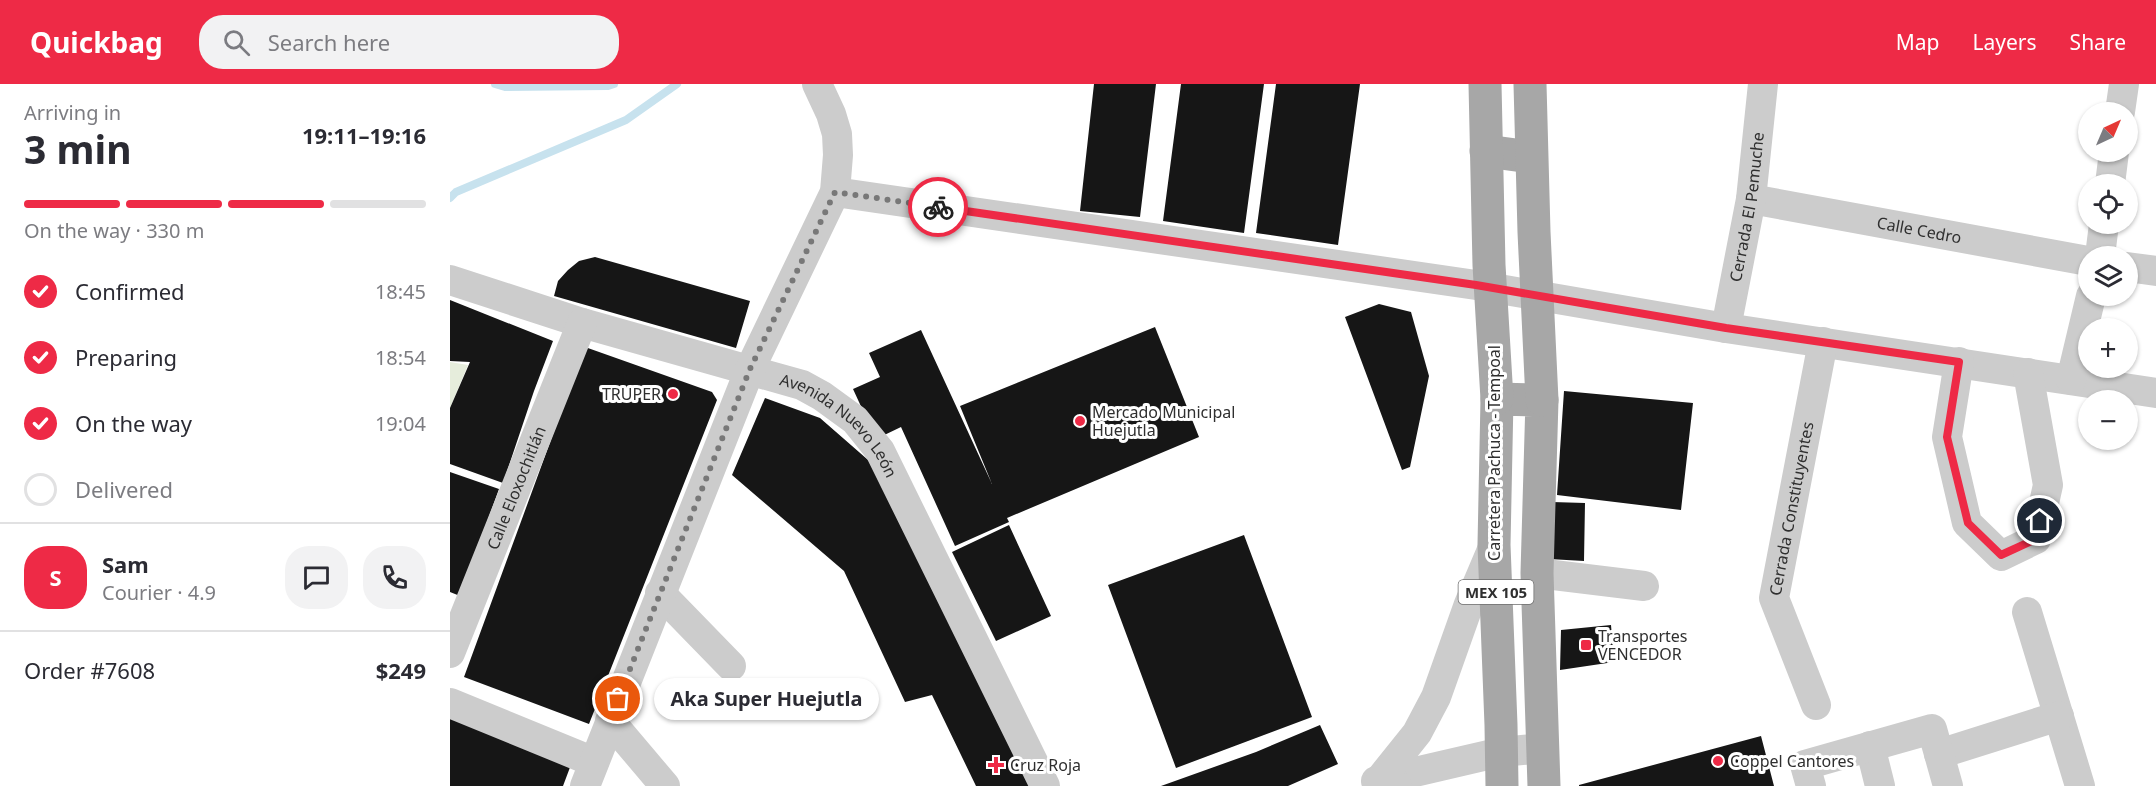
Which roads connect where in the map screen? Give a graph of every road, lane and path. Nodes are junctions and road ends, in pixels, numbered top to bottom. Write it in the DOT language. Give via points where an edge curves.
graph roads {
  1 [pos="817,84"];
  2 [pos="1485,84"];
  3 [pos="1530,84"];
  4 [pos="1763,84"];
  5 [pos="2124,84"];
  6 [pos="2121,102"];
  7 [pos="1486,151"];
  8 [pos="1531,157"];
  9 [pos="835,192"];
  10 [pos="1751,199"];
  11 [pos="2078,259"];
  12 [pos="2138,269"];
  13 [pos="2156,271"];
  14 [pos="450,280"];
  15 [pos="2089,306"];
  16 [pos="582,323"];
  17 [pos="1726,328"];
  18 [pos="1823,342"];
  19 [pos="1959,362"];
  20 [pos="750,369"];
  21 [pos="2028,373"];
  22 [pos="2072,380"];
  23 [pos="2156,393"];
  24 [pos="1497,399"];
  25 [pos="1542,400"];
  26 [pos="1494,545"];
  27 [pos="1537,573"];
  28 [pos="1644,586"];
  29 [pos="660,593"];
  30 [pos="2027,612"];
  31 [pos="450,653"];
  32 [pos="731,666"];
  33 [pos="450,703"];
  34 [pos="1816,705"];
  35 [pos="2059,716"];
  36 [pos="610,721"];
  37 [pos="1870,747"];
  38 [pos="1543,748"];
  39 [pos="1501,752"];
  40 [pos="1939,754"];
  41 [pos="590,774"];
  42 [pos="1381,783"];
  43 [pos="665,786"];
  44 [pos="1044,786"];
  45 [pos="1502,786"];
  46 [pos="1544,786"];
  47 [pos="1811,786"];
  48 [pos="1880,786"];
  49 [pos="1948,786"];
  50 [pos="2080,786"];
  1 -- 9 [label="street" via="837,134"];
  2 -- 7 [label="main road, Carretera Pachuca - Tempoal / MEX 105, bridge"];
  3 -- 8 [label="main road, MEX 105, bridge"];
  4 -- 10 [label="street, Cerrada El Pemuche"];
  5 -- 6 [label="street"];
  7 -- 8 [label="main road"];
  7 -- 24 [label="main road, Carretera Pachuca - Tempoal / MEX 105, bridge"];
  8 -- 25 [label="main road, MEX 105, bridge"];
  9 -- 17 [label="street" via="1476,285"];
  9 -- 20 [label="street"];
  10 -- 11 [label="street, Calle Cedro"];
  10 -- 17 [label="street, Cerrada El Pemuche"];
  12 -- 13 [label="street"];
  14 -- 16 [label="street, Avenida Nuevo León"];
  15 -- 22 [label="street"];
  16 -- 20 [label="street, Avenida Nuevo León"];
  16 -- 31 [label="street, Calle Eloxochitlán"];
  17 -- 18 [label="street"];
  18 -- 19 [label="street"];
  18 -- 34 [label="street, Cerrada Constituyentes" via="1773,598"];
  19 -- 21 [label="street"];
  19 -- 21 [label="street" via="1947,437 1968,523 2001,555 2036,539 2048,485"];
  20 -- 29 [label="street"];
  20 -- 44 [label="street, Avenida Nuevo León" via="788,380 822,396 855,420 880,451"];
  21 -- 22 [label="street"];
  22 -- 23 [label="street"];
  24 -- 25 [label="main road"];
  24 -- 26 [label="main road, Carretera Pachuca - Tempoal / MEX 105"];
  25 -- 27 [label="main road, MEX 105"];
  26 -- 39 [label="main road, Carretera Pachuca - Tempoal / MEX 105"];
  26 -- 42 [label="street" via="1436,697 1417,733"];
  27 -- 28 [label="street"];
  27 -- 38 [label="main road, MEX 105"];
  29 -- 32 [label="street"];
  29 -- 36 [label="street"];
  30 -- 35 [label="street"];
  33 -- 41 [label="street"];
  35 -- 40 [label="street"];
  35 -- 50 [label="street"];
  36 -- 41 [label="street"];
  36 -- 43 [label="street"];
  37 -- 40 [label="street" via="1932,729"];
  37 -- 47 [label="street" via="1805,765"];
  37 -- 48 [label="street"];
  38 -- 39 [label="street"];
  38 -- 46 [label="main road, MEX 105"];
  39 -- 42 [label="street"];
  39 -- 45 [label="main road, Carretera Pachuca - Tempoal / MEX 105"];
  40 -- 49 [label="street"];
}
